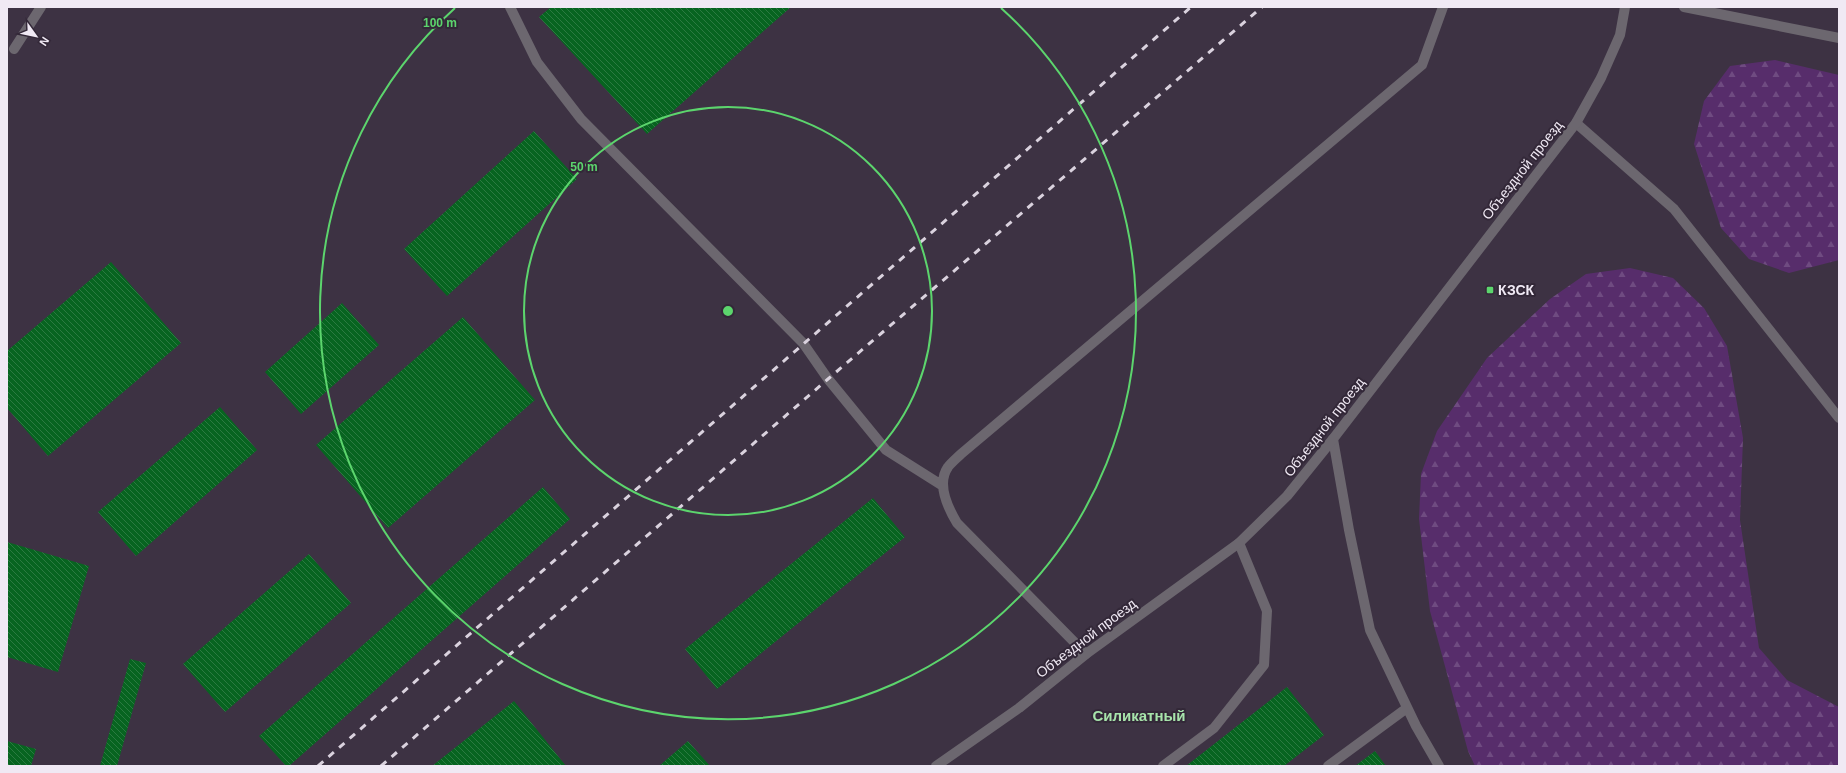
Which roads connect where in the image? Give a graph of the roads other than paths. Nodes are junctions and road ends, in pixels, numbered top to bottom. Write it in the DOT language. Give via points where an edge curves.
graph roads {
  1 [pos="41,7"];
  2 [pos="510,7"];
  3 [pos="1443,7"];
  4 [pos="1625,7"];
  5 [pos="1684,7"];
  6 [pos="1839,38"];
  7 [pos="14,49"];
  8 [pos="1576,123"];
  9 [pos="1839,418"];
  10 [pos="1333,439"];
  11 [pos="943,486"];
  12 [pos="1239,543"];
  13 [pos="1086,654"];
  14 [pos="1407,708"];
  15 [pos="936,766"];
  16 [pos="1163,766"];
  17 [pos="1328,766"];
  18 [pos="1439,766"];
  1 -- 7 [label="street"];
  2 -- 11 [label="street" via="537,62 580,119 803,343 828,379 886,450"];
  3 -- 11 [label="street" via="1422,65 961,454 947,468"];
  4 -- 8 [label="street, Объездной проезд" via="1620,35 1601,78"];
  5 -- 6 [label="street"];
  8 -- 9 [label="street" via="1674,210"];
  8 -- 10 [label="street, Объездной проезд"];
  10 -- 12 [label="street, Объездной проезд" via="1287,496"];
  10 -- 14 [label="street" via="1370,630"];
  11 -- 13 [label="street" via="947,505 957,523"];
  12 -- 13 [label="street, Объездной проезд"];
  12 -- 16 [label="street" via="1267,611 1264,665 1214,728"];
  13 -- 15 [label="street, Объездной проезд" via="1018,708"];
  14 -- 17 [label="street"];
  14 -- 18 [label="street"];
}
